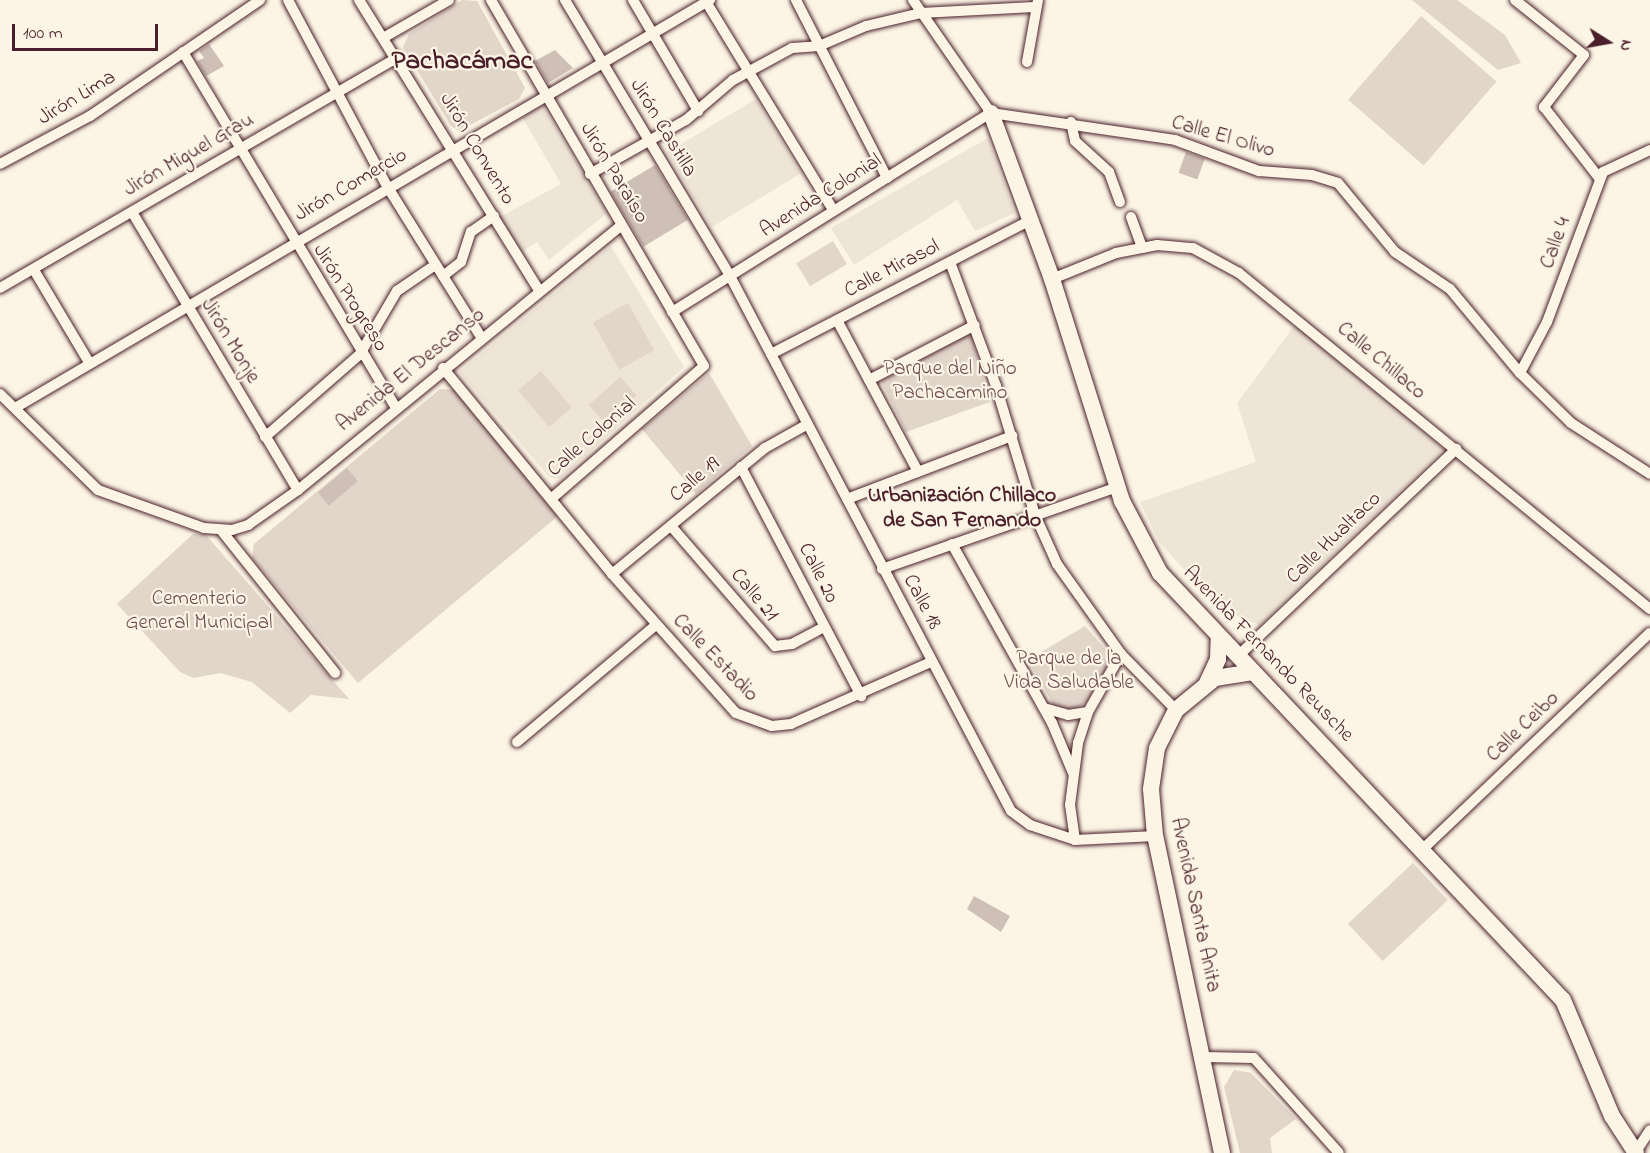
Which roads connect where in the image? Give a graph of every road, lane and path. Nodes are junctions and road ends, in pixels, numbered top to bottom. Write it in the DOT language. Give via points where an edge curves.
graph roads {
  1 [pos="260,0"];
  2 [pos="288,0"];
  3 [pos="359,0"];
  4 [pos="449,0"];
  5 [pos="491,0"];
  6 [pos="565,0"];
  7 [pos="633,0"];
  8 [pos="796,0"];
  9 [pos="913,0"];
  10 [pos="1515,0"];
  11 [pos="707,1"];
  12 [pos="1036,3"];
  13 [pos="921,13"];
  14 [pos="651,31"];
  15 [pos="383,38"];
  16 [pos="819,46"];
  17 [pos="183,52"];
  18 [pos="398,57"];
  19 [pos="600,60"];
  20 [pos="1027,62"];
  21 [pos="749,72"];
  22 [pos="339,91"];
  23 [pos="544,94"];
  24 [pos="698,111"];
  25 [pos="992,113"];
  26 [pos="1071,122"];
  27 [pos="646,139"];
  28 [pos="239,148"];
  29 [pos="454,149"];
  30 [pos="1650,150"];
  31 [pos="0,164"];
  32 [pos="590,174"];
  33 [pos="887,178"];
  34 [pos="1600,179"];
  35 [pos="387,186"];
  36 [pos="1120,202"];
  37 [pos="834,211"];
  38 [pos="132,212"];
  39 [pos="494,216"];
  40 [pos="1131,217"];
  41 [pos="1031,220"];
  42 [pos="621,226"];
  43 [pos="292,242"];
  44 [pos="1142,248"];
  45 [pos="950,262"];
  46 [pos="435,265"];
  47 [pos="34,270"];
  48 [pos="443,276"];
  49 [pos="730,276"];
  50 [pos="1052,279"];
  51 [pos="0,288"];
  52 [pos="539,290"];
  53 [pos="187,306"];
  54 [pos="672,312"];
  55 [pos="837,320"];
  56 [pos="975,325"];
  57 [pos="481,337"];
  58 [pos="360,354"];
  59 [pos="771,354"];
  60 [pos="90,364"];
  61 [pos="704,366"];
  62 [pos="443,368"];
  63 [pos="1520,374"];
  64 [pos="869,380"];
  65 [pos="0,394"];
  66 [pos="395,406"];
  67 [pos="15,408"];
  68 [pos="808,424"];
  69 [pos="1012,436"];
  70 [pos="265,437"];
  71 [pos="1456,449"];
  72 [pos="741,467"];
  73 [pos="918,472"];
  74 [pos="1650,474"];
  75 [pos="1117,487"];
  76 [pos="298,490"];
  77 [pos="552,498"];
  78 [pos="847,499"];
  79 [pos="1035,515"];
  80 [pos="671,526"];
  81 [pos="221,531"];
  82 [pos="952,544"];
  83 [pos="882,569"];
  84 [pos="612,574"];
  85 [pos="1650,609"];
  86 [pos="656,624"];
  87 [pos="824,627"];
  88 [pos="1650,633"];
  89 [pos="1219,636"];
  90 [pos="1121,654"];
  91 [pos="1238,656"];
  92 [pos="932,662"];
  93 [pos="1253,672"];
  94 [pos="335,673"];
  95 [pos="1207,683"];
  96 [pos="861,696"];
  97 [pos="1044,708"];
  98 [pos="1176,710"];
  99 [pos="1088,712"];
  100 [pos="517,742"];
  101 [pos="1073,773"];
  102 [pos="1155,836"];
  103 [pos="1075,840"];
  104 [pos="1423,849"];
  105 [pos="1204,1057"];
  106 [pos="1650,1130"];
  107 [pos="1222,1153"];
  108 [pos="1340,1153"];
  109 [pos="1636,1153"];
  1 -- 17 [label="street, Jirón Lima"];
  2 -- 22 [label="street"];
  3 -- 15 [label="street, Jirón Convento"];
  4 -- 15 [label="street"];
  5 -- 23 [label="street, Jirón Paraíso"];
  6 -- 19 [label="street, Jirón Castilla"];
  7 -- 14 [label="street"];
  8 -- 16 [label="street"];
  9 -- 13 [label="street"];
  10 -- 34 [label="street" via="1584,55 1544,107"];
  11 -- 14 [label="street, Jirón Comercio"];
  11 -- 21 [label="street"];
  12 -- 13 [label="street"];
  12 -- 20 [label="street"];
  13 -- 16 [label="street" via="866,26"];
  13 -- 25 [label="street"];
  14 -- 19 [label="street, Jirón Comercio"];
  14 -- 24 [label="street"];
  15 -- 18 [label="street, Jirón Convento"];
  16 -- 21 [label="street" via="792,48"];
  16 -- 33 [label="street"];
  17 -- 28 [label="street, Jirón Progreso"];
  17 -- 31 [label="street, Jirón Lima" via="90,116"];
  18 -- 22 [label="street, Jirón Miguel Grau"];
  18 -- 29 [label="street, Jirón Convento"];
  19 -- 23 [label="street, Jirón Comercio"];
  19 -- 27 [label="street, Jirón Castilla"];
  21 -- 24 [label="street"];
  21 -- 37 [label="street"];
  22 -- 28 [label="street, Jirón Miguel Grau"];
  22 -- 35 [label="street"];
  23 -- 29 [label="street, Jirón Comercio"];
  23 -- 32 [label="street, Jirón Paraíso"];
  24 -- 27 [label="street"];
  25 -- 26 [label="street, Calle El Olivo"];
  25 -- 33 [label="street, Avenida Colonial"];
  25 -- 41 [label="street, Avenida Fernando Reusche"];
  26 -- 36 [label="street" via="1075,141 1109,172"];
  26 -- 63 [label="street, Calle El Olivo" via="1194,145 1252,170 1312,175 1338,183 1395,252 1450,289"];
  27 -- 32 [label="street"];
  27 -- 49 [label="street, Jirón Castilla"];
  28 -- 38 [label="street, Jirón Miguel Grau"];
  28 -- 43 [label="street, Jirón Progreso"];
  29 -- 35 [label="street, Jirón Comercio"];
  29 -- 39 [label="street, Jirón Convento"];
  30 -- 34 [label="street, Calle 4" via="1623,160"];
  32 -- 42 [label="street, Jirón Paraíso"];
  33 -- 37 [label="street, Avenida Colonial"];
  34 -- 63 [label="street, Calle 4" via="1546,322"];
  35 -- 43 [label="street, Jirón Comercio"];
  35 -- 46 [label="street"];
  37 -- 49 [label="street, Avenida Colonial"];
  38 -- 47 [label="street, Jirón Miguel Grau"];
  38 -- 53 [label="street, Jirón Monje"];
  39 -- 48 [label="street" via="471,232 460,262"];
  39 -- 52 [label="street, Jirón Convento"];
  40 -- 44 [label="street"];
  41 -- 45 [label="street, Calle Mirasol"];
  41 -- 50 [label="street, Avenida Fernando Reusche"];
  42 -- 52 [label="street, Avenida El Descanso"];
  42 -- 54 [label="street, Jirón Paraíso"];
  43 -- 53 [label="street, Jirón Comercio"];
  43 -- 58 [label="street, Jirón Progreso"];
  44 -- 50 [label="street, Calle Chillaco"];
  44 -- 71 [label="street, Calle Chillaco" via="1194,248 1239,273"];
  45 -- 55 [label="street, Calle Mirasol"];
  45 -- 56 [label="street"];
  46 -- 48 [label="street"];
  46 -- 58 [label="street" via="397,291"];
  47 -- 51 [label="street, Jirón Miguel Grau"];
  47 -- 60 [label="street"];
  48 -- 57 [label="street"];
  49 -- 54 [label="street, Avenida Colonial"];
  49 -- 59 [label="street, Calle 18"];
  50 -- 75 [label="street, Avenida Fernando Reusche"];
  52 -- 57 [label="street, Avenida El Descanso"];
  53 -- 60 [label="street, Jirón Comercio"];
  53 -- 70 [label="street, Jirón Monje"];
  54 -- 61 [label="street, Jirón Paraíso"];
  55 -- 59 [label="street, Calle Mirasol"];
  55 -- 64 [label="street"];
  56 -- 64 [label="street"];
  56 -- 69 [label="street"];
  57 -- 62 [label="street, Avenida El Descanso"];
  58 -- 66 [label="street, Jirón Progreso"];
  58 -- 70 [label="street"];
  59 -- 68 [label="street, Calle 18"];
  60 -- 67 [label="street, Jirón Comercio"];
  61 -- 77 [label="street, Calle Colonial"];
  62 -- 66 [label="street, Avenida El Descanso"];
  62 -- 77 [label="street, Calle Colonial"];
  63 -- 74 [label="street, Calle El Olivo" via="1571,423"];
  64 -- 73 [label="street"];
  65 -- 67 [label="street"];
  66 -- 76 [label="street, Avenida El Descanso"];
  67 -- 81 [label="street" via="98,490"];
  68 -- 72 [label="street, Calle 19"];
  68 -- 78 [label="street, Calle 18"];
  69 -- 73 [label="street"];
  69 -- 79 [label="street"];
  70 -- 76 [label="street, Jirón Monje"];
  71 -- 85 [label="street, Calle Chillaco"];
  71 -- 91 [label="street, Calle Hualtaco"];
  72 -- 80 [label="street, Calle 19"];
  72 -- 87 [label="street, Calle 20"];
  73 -- 78 [label="street"];
  75 -- 79 [label="street"];
  75 -- 89 [label="street, Avenida Fernando Reusche" via="1160,573"];
  76 -- 81 [label="street, Avenida El Descanso" via="248,525"];
  77 -- 84 [label="street, Calle Estadio"];
  78 -- 83 [label="street, Calle 18"];
  79 -- 82 [label="street"];
  79 -- 90 [label="street" via="1071,588"];
  80 -- 84 [label="street, Calle 19"];
  80 -- 87 [label="street, Calle 21" via="775,646 792,644"];
  81 -- 94 [label="street"];
  82 -- 83 [label="street"];
  82 -- 97 [label="street"];
  83 -- 92 [label="street, Calle 18"];
  84 -- 86 [label="street, Calle Estadio"];
  86 -- 96 [label="street, Calle Estadio" via="736,713 748,719 791,724"];
  86 -- 100 [label="street"];
  87 -- 96 [label="street, Calle 20"];
  88 -- 104 [label="street, Calle Ceibo"];
  89 -- 91 [label="street, Avenida Fernando Reusche"];
  89 -- 95 [label="street, Avenida Santa Anita" via="1218,659"];
  90 -- 98 [label="street"];
  90 -- 99 [label="street"];
  91 -- 93 [label="street, Avenida Fernando Reusche"];
  92 -- 96 [label="street, Calle Estadio"];
  92 -- 103 [label="street, Calle 18" via="1011,811 1030,825"];
  93 -- 95 [label="street, Avenida Santa Anita"];
  93 -- 104 [label="street, Avenida Fernando Reusche"];
  95 -- 98 [label="street, Avenida Santa Anita"];
  97 -- 99 [label="street" via="1068,715"];
  97 -- 101 [label="street"];
  98 -- 102 [label="street, Avenida Santa Anita" via="1152,768"];
  99 -- 101 [label="street"];
  101 -- 103 [label="street"];
  102 -- 103 [label="street, Calle 18"];
  102 -- 105 [label="street, Avenida Santa Anita"];
  104 -- 109 [label="street, Avenida Fernando Reusche" via="1563,1000 1612,1116"];
  105 -- 107 [label="street, Avenida Santa Anita"];
  105 -- 108 [label="street" via="1254,1058"];
  106 -- 109 [label="street"];
}
